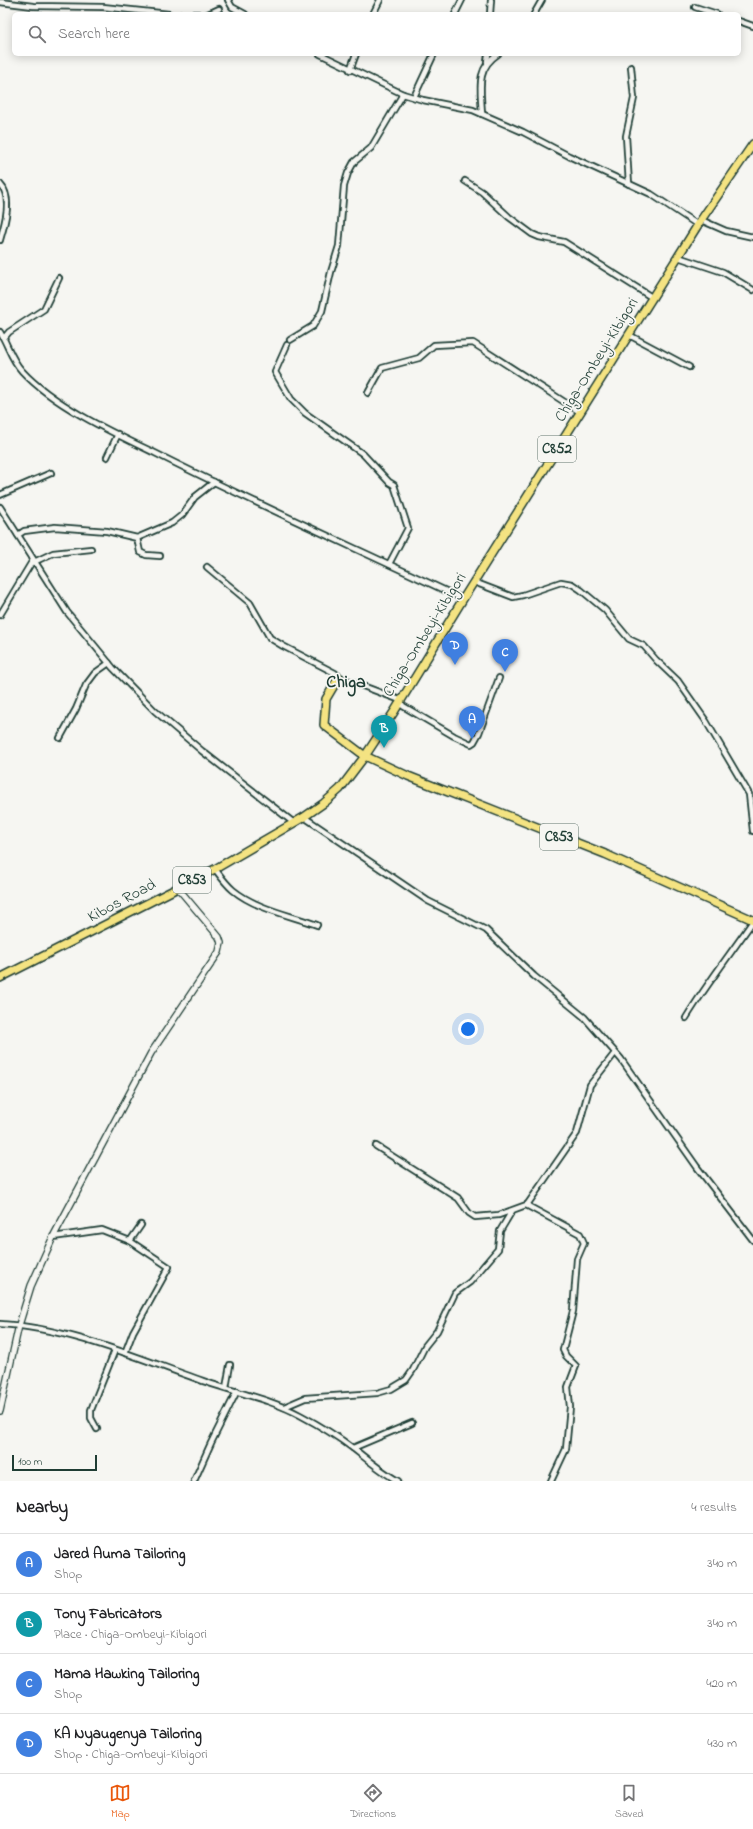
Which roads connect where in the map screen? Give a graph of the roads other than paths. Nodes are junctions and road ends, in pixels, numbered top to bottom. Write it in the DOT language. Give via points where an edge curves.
graph roads {
  1 [pos="228,0"];
  2 [pos="380,0"];
  3 [pos="462,0"];
  4 [pos="491,0"];
  5 [pos="542,0"];
  6 [pos="0,2"];
  7 [pos="19,2"];
  8 [pos="695,7"];
  9 [pos="220,10"];
  10 [pos="152,12"];
  11 [pos="214,12"];
  12 [pos="241,12"];
  13 [pos="374,12"];
  14 [pos="456,12"];
  15 [pos="490,12"];
  16 [pos="535,12"];
  17 [pos="711,12"];
  18 [pos="741,22"];
  19 [pos="753,26"];
  20 [pos="324,56"];
  21 [pos="355,56"];
  22 [pos="433,56"];
  23 [pos="488,56"];
  24 [pos="495,56"];
  25 [pos="487,62"];
  26 [pos="631,67"];
  27 [pos="350,70"];
  28 [pos="402,94"];
  29 [pos="414,98"];
  30 [pos="482,114"];
  31 [pos="753,144"];
  32 [pos="465,182"];
  33 [pos="0,184"];
  34 [pos="629,184"];
  35 [pos="699,223"];
  36 [pos="753,237"];
  37 [pos="0,240"];
  38 [pos="678,257"];
  39 [pos="59,278"];
  40 [pos="753,290"];
  41 [pos="653,298"];
  42 [pos="0,332"];
  43 [pos="629,335"];
  44 [pos="4,338"];
  45 [pos="290,340"];
  46 [pos="287,345"];
  47 [pos="688,367"];
  48 [pos="368,393"];
  49 [pos="580,412"];
  50 [pos="118,434"];
  51 [pos="107,457"];
  52 [pos="51,473"];
  53 [pos="214,482"];
  54 [pos="0,495"];
  55 [pos="0,507"];
  56 [pos="18,534"];
  57 [pos="137,538"];
  58 [pos="91,549"];
  59 [pos="160,556"];
  60 [pos="33,561"];
  61 [pos="389,564"];
  62 [pos="207,568"];
  63 [pos="474,582"];
  64 [pos="463,599"];
  65 [pos="0,615"];
  66 [pos="109,663"];
  67 [pos="340,677"];
  68 [pos="499,678"];
  69 [pos="401,701"];
  70 [pos="60,738"];
  71 [pos="365,756"];
  72 [pos="304,817"];
  73 [pos="294,823"];
  74 [pos="753,831"];
  75 [pos="215,869"];
  76 [pos="177,887"];
  77 [pos="753,920"];
  78 [pos="317,925"];
  79 [pos="0,978"];
  80 [pos="686,1018"];
  81 [pos="615,1053"];
  82 [pos="376,1146"];
  83 [pos="527,1205"];
  84 [pos="512,1211"];
  85 [pos="141,1225"];
  86 [pos="53,1237"];
  87 [pos="753,1240"];
  88 [pos="130,1241"];
  89 [pos="0,1324"];
  90 [pos="19,1325"];
  91 [pos="115,1350"];
  92 [pos="125,1353"];
  93 [pos="230,1365"];
  94 [pos="226,1388"];
  95 [pos="237,1392"];
  96 [pos="284,1407"];
  97 [pos="0,1411"];
  98 [pos="412,1423"];
  99 [pos="97,1429"];
  100 [pos="353,1448"];
  101 [pos="553,1479"];
  102 [pos="194,1481"];
  103 [pos="398,1481"];
  1 -- 12 [label="street" via="232,7"];
  2 -- 13 [label="street"];
  3 -- 14 [label="street"];
  4 -- 15 [label="street"];
  5 -- 16 [label="street"];
  6 -- 7 [label="street"];
  7 -- 10 [label="street" via="33,6 103,6"];
  8 -- 17 [label="street"];
  9 -- 11 [label="street"];
  18 -- 19 [label="street"];
  20 -- 27 [label="street"];
  21 -- 27 [label="street"];
  22 -- 29 [label="street"];
  23 -- 25 [label="street"];
  24 -- 25 [label="street"];
  25 -- 30 [label="street" via="481,84"];
  26 -- 34 [label="street" via="634,98 626,136"];
  27 -- 28 [label="street"];
  28 -- 29 [label="street"];
  28 -- 45 [label="street" via="372,148 354,162 348,173 344,186 340,246 322,312 313,326"];
  29 -- 30 [label="street"];
  30 -- 34 [label="street"];
  31 -- 35 [label="main road, Chiga-Ombeyi-Kibigori / C852"];
  32 -- 41 [label="street" via="482,192 532,234 564,242"];
  33 -- 37 [label="street" via="8,197"];
  34 -- 35 [label="street" via="657,197"];
  35 -- 36 [label="street"];
  35 -- 38 [label="main road, Chiga-Ombeyi-Kibigori / C852"];
  38 -- 40 [label="street" via="723,272"];
  38 -- 41 [label="main road, Chiga-Ombeyi-Kibigori / C852"];
  39 -- 44 [label="street" via="44,309"];
  41 -- 43 [label="main road, Chiga-Ombeyi-Kibigori / C852"];
  42 -- 44 [label="street"];
  43 -- 47 [label="street"];
  43 -- 49 [label="main road, Chiga-Ombeyi-Kibigori / C852"];
  44 -- 50 [label="street" via="8,350 22,372 82,416"];
  46 -- 61 [label="street" via="275,372 290,399 305,413 363,454 394,485 408,528"];
  48 -- 49 [label="street" via="382,368 419,358 434,345 473,343"];
  49 -- 63 [label="main road, Chiga-Ombeyi-Kibigori / C852"];
  50 -- 51 [label="street"];
  50 -- 53 [label="street"];
  52 -- 54 [label="street"];
  53 -- 57 [label="street" via="195,497 182,515 172,523"];
  53 -- 61 [label="street"];
  55 -- 56 [label="street"];
  56 -- 57 [label="street" via="55,527"];
  56 -- 60 [label="street"];
  57 -- 59 [label="street" via="140,552"];
  58 -- 60 [label="street" via="53,553"];
  60 -- 65 [label="street"];
  60 -- 66 [label="street" via="67,612"];
  61 -- 64 [label="street"];
  62 -- 67 [label="street" via="250,603 270,638"];
  63 -- 64 [label="main road, Chiga-Ombeyi-Kibigori / C852"];
  63 -- 74 [label="street" via="513,597 567,582 605,610 629,639 644,646 688,694 749,794"];
  64 -- 69 [label="main road, Chiga-Ombeyi-Kibigori / C852"];
  66 -- 70 [label="street" via="95,673 86,685"];
  66 -- 73 [label="street" via="155,711"];
  67 -- 69 [label="street"];
  67 -- 71 [label="main road" via="326,699 324,725"];
  68 -- 69 [label="street" via="479,733 471,744 409,710"];
  69 -- 71 [label="main road, Chiga-Ombeyi-Kibigori / C852"];
  71 -- 72 [label="main road, Kibos Road / C853" via="340,789"];
  71 -- 77 [label="main road, C853" via="492,811 605,854"];
  72 -- 73 [label="main road, Kibos Road / C853"];
  72 -- 81 [label="street" via="428,901 491,934 534,976 584,1017"];
  73 -- 75 [label="main road, Kibos Road / C853"];
  75 -- 76 [label="main road, Kibos Road / C853"];
  75 -- 78 [label="street" via="228,886 244,898"];
  76 -- 79 [label="main road, Kibos Road / C853"];
  76 -- 86 [label="street" via="219,937 219,952 151,1053"];
  77 -- 80 [label="street"];
  81 -- 83 [label="street" via="590,1085 577,1128 578,1133"];
  81 -- 87 [label="street"];
  82 -- 84 [label="street" via="458,1198 475,1217"];
  83 -- 84 [label="street"];
  83 -- 101 [label="street" via="580,1234 584,1239 577,1259 573,1311 564,1350 576,1366 568,1387 569,1432 565,1453"];
  84 -- 96 [label="street" via="500,1231 498,1249 470,1282 455,1293 437,1331 424,1346 406,1380 391,1389 377,1393 305,1398"];
  85 -- 88 [label="street"];
  86 -- 88 [label="street" via="104,1230"];
  86 -- 90 [label="street" via="31,1286"];
  88 -- 92 [label="street" via="169,1266 133,1332"];
  89 -- 90 [label="street"];
  90 -- 91 [label="street" via="51,1331"];
  90 -- 97 [label="street"];
  91 -- 92 [label="street"];
  91 -- 99 [label="street" via="91,1410"];
  92 -- 94 [label="street"];
  93 -- 94 [label="street"];
  94 -- 95 [label="street"];
  95 -- 96 [label="street"];
  95 -- 102 [label="street"];
  96 -- 100 [label="street"];
  98 -- 100 [label="street"];
  100 -- 103 [label="street"];
}
